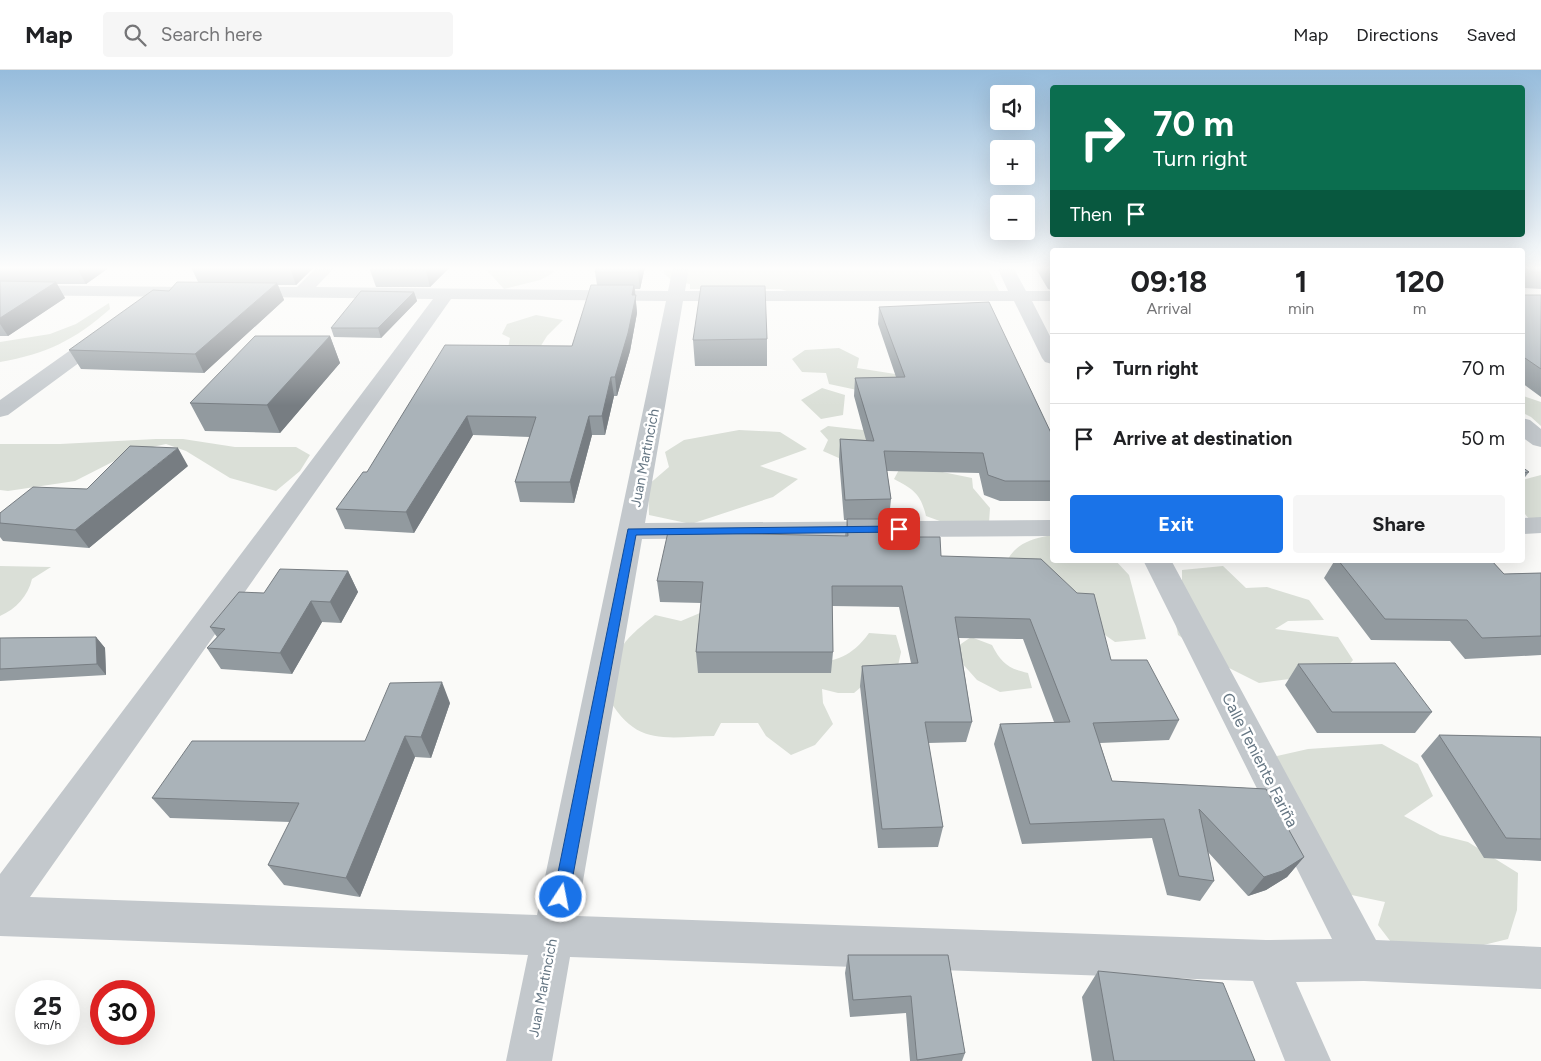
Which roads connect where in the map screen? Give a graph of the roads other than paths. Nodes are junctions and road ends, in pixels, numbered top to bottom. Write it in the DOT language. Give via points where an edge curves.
graph roads {
  1 [pos="432,313"];
  2 [pos="673,313"];
  3 [pos="1029,313"];
  4 [pos="118,325"];
  5 [pos="1050,354"];
  6 [pos="0,410"];
  7 [pos="1525,428"];
  8 [pos="1541,440"];
  9 [pos="1525,526"];
  10 [pos="1541,526"];
  11 [pos="1050,528"];
  12 [pos="632,531"];
  13 [pos="1159,563"];
  14 [pos="0,906"];
  15 [pos="0,916"];
  16 [pos="553,936"];
  17 [pos="1364,960"];
  18 [pos="1266,961"];
  19 [pos="1541,968"];
  20 [pos="529,1061"];
  21 [pos="1308,1061"];
  1 -- 14 [label="street"];
  2 -- 12 [label="street, Juan Martincich"];
  3 -- 5 [label="street"];
  4 -- 6 [label="street"];
  7 -- 8 [label="street"];
  9 -- 10 [label="street"];
  11 -- 12 [label="street"];
  12 -- 16 [label="street, Juan Martincich"];
  13 -- 17 [label="street, Calle Teniente Fariña"];
  15 -- 16 [label="street"];
  16 -- 18 [label="street"];
  16 -- 20 [label="street, Juan Martincich"];
  17 -- 18 [label="street"];
  17 -- 19 [label="street"];
  18 -- 21 [label="street"];
}
